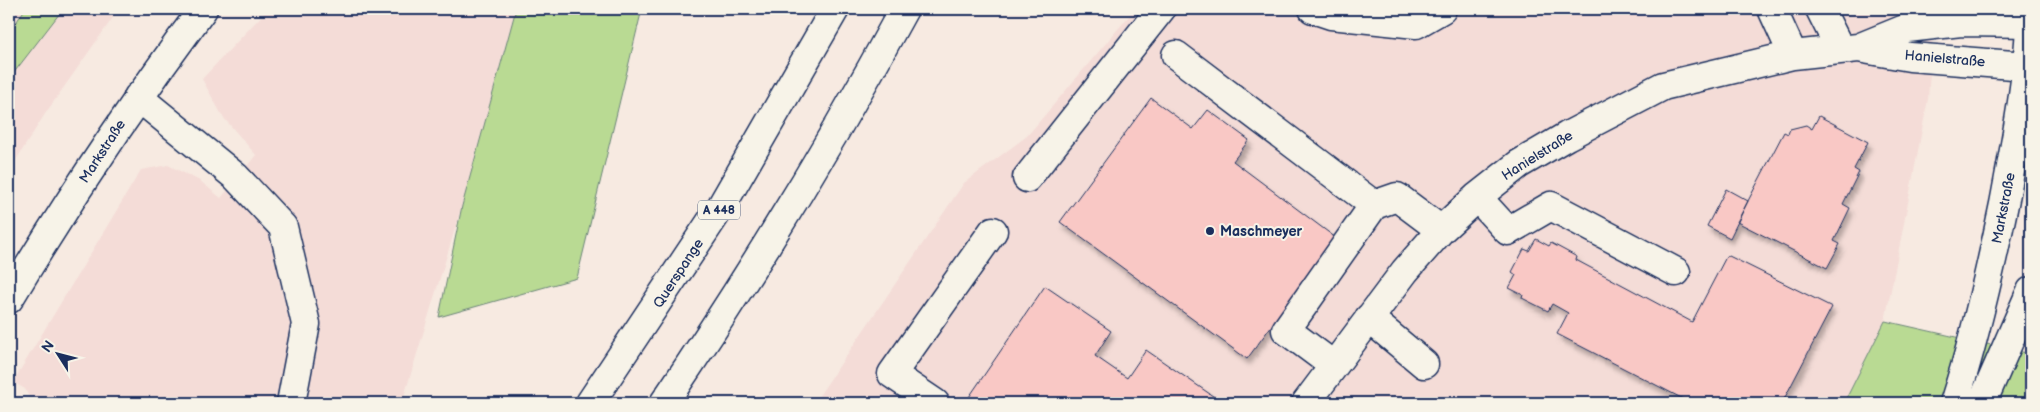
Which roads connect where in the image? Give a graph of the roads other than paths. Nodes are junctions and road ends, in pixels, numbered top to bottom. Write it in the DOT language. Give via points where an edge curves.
graph roads {
  1 [pos="203,9"];
  2 [pos="835,9"];
  3 [pos="904,9"];
  4 [pos="1161,9"];
  5 [pos="1313,9"];
  6 [pos="1442,9"];
  7 [pos="1772,9"];
  8 [pos="1820,9"];
  9 [pos="2031,18"];
  10 [pos="1849,48"];
  11 [pos="1176,55"];
  12 [pos="1793,55"];
  13 [pos="2029,65"];
  14 [pos="138,97"];
  15 [pos="1027,178"];
  16 [pos="1477,197"];
  17 [pos="1374,205"];
  18 [pos="1440,230"];
  19 [pos="993,231"];
  20 [pos="1676,272"];
  21 [pos="2031,291"];
  22 [pos="9,299"];
  23 [pos="1368,318"];
  24 [pos="1424,364"];
  25 [pos="1333,365"];
  26 [pos="291,403"];
  27 [pos="590,403"];
  28 [pos="664,403"];
  29 [pos="935,403"];
  30 [pos="1306,403"];
  31 [pos="1954,403"];
  32 [pos="1982,403"];
  1 -- 14 [label="main road, Markstraße"];
  2 -- 27 [label="main road, Querspange / A 448" via="722,205"];
  3 -- 28 [label="main road" via="766,247"];
  4 -- 15 [label="main road"];
  5 -- 6 [label="main road" via="1331,15 1416,24"];
  7 -- 12 [label="main road"];
  8 -- 10 [label="main road"];
  9 -- 10 [label="main road, Hanielstraße" via="1907,28"];
  9 -- 13 [label="main road, Markstraße"];
  10 -- 12 [label="main road, Hanielstraße"];
  10 -- 13 [label="main road, Hanielstraße" via="1910,57"];
  11 -- 17 [label="main road"];
  12 -- 16 [label="main road, Hanielstraße" via="1663,86 1550,145 1519,164"];
  13 -- 31 [label="main road, Markstraße" via="1992,263 1974,341"];
  14 -- 22 [label="main road, Markstraße"];
  14 -- 26 [label="main road" via="236,177 283,227 306,324"];
  16 -- 18 [label="main road, Hanielstraße"];
  16 -- 20 [label="main road" via="1508,231 1551,206"];
  17 -- 18 [label="main road" via="1397,197"];
  17 -- 25 [label="main road" via="1286,330"];
  18 -- 23 [label="main road, Hanielstraße"];
  19 -- 29 [label="main road" via="892,374"];
  21 -- 32 [label="main road"];
  23 -- 24 [label="main road"];
  23 -- 25 [label="main road, Hanielstraße"];
  25 -- 30 [label="main road, Hanielstraße"];
}
